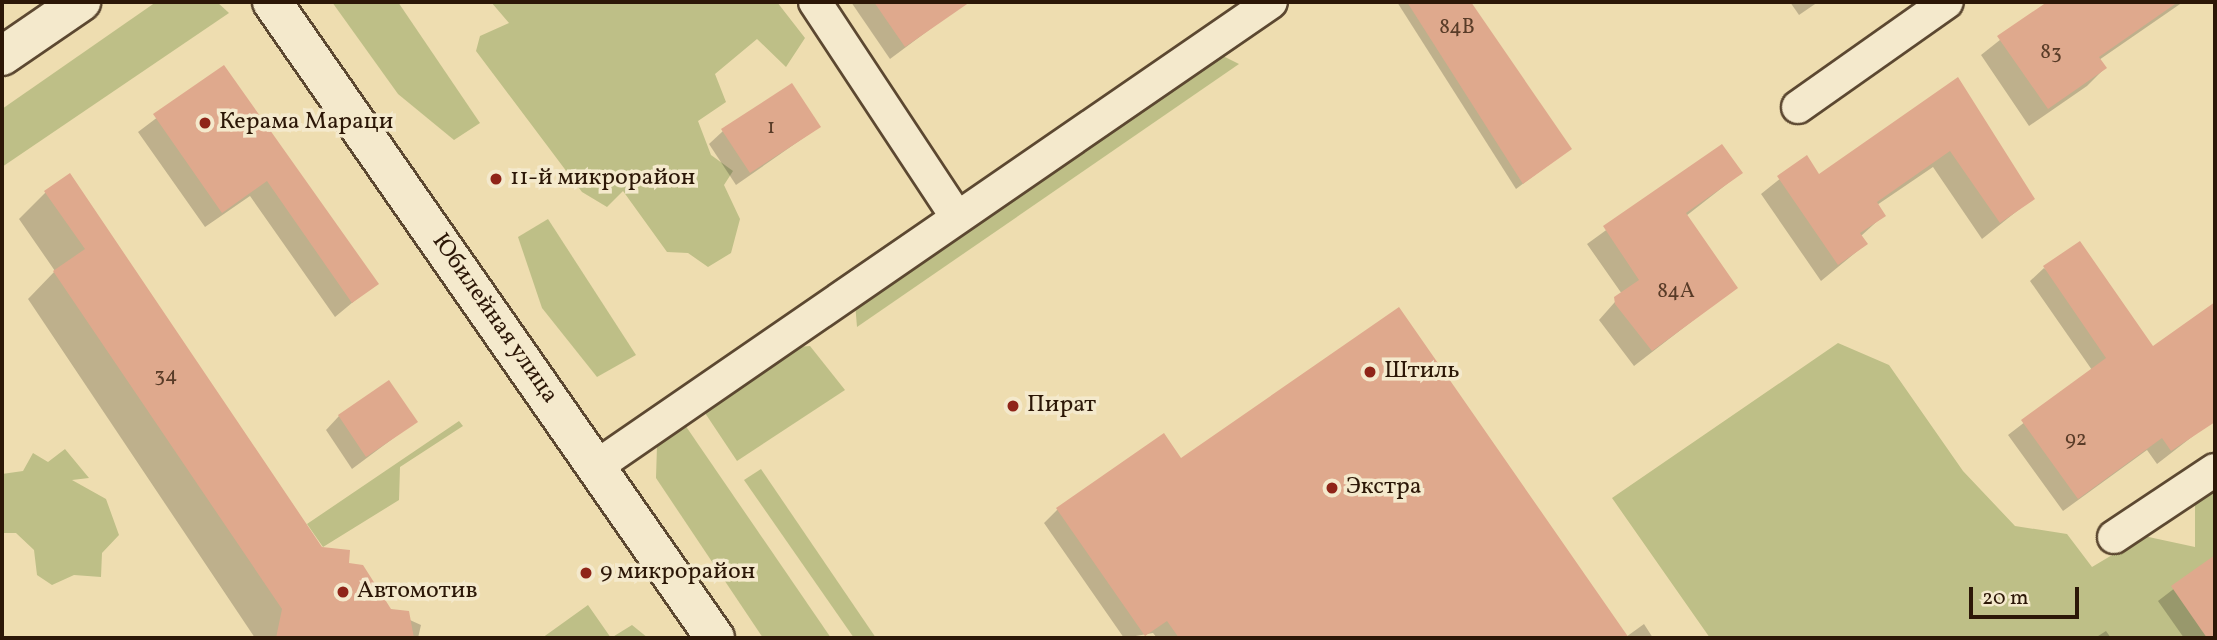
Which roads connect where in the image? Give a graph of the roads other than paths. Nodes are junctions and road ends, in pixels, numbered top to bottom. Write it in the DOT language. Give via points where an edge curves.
graph roads {
  1 [pos="81,2"];
  2 [pos="272,2"];
  3 [pos="815,2"];
  4 [pos="1271,2"];
  5 [pos="1947,2"];
  6 [pos="2,56"];
  7 [pos="1798,107"];
  8 [pos="957,217"];
  9 [pos="597,466"];
  10 [pos="2215,470"];
  11 [pos="2114,537"];
  12 [pos="715,638"];
  1 -- 6 [label="main road"];
  2 -- 9 [label="main road, Юбилейная улица"];
  3 -- 8 [label="street"];
  4 -- 8 [label="street"];
  5 -- 7 [label="street"];
  8 -- 9 [label="street"];
  9 -- 12 [label="main road, Юбилейная улица"];
  10 -- 11 [label="street"];
}
